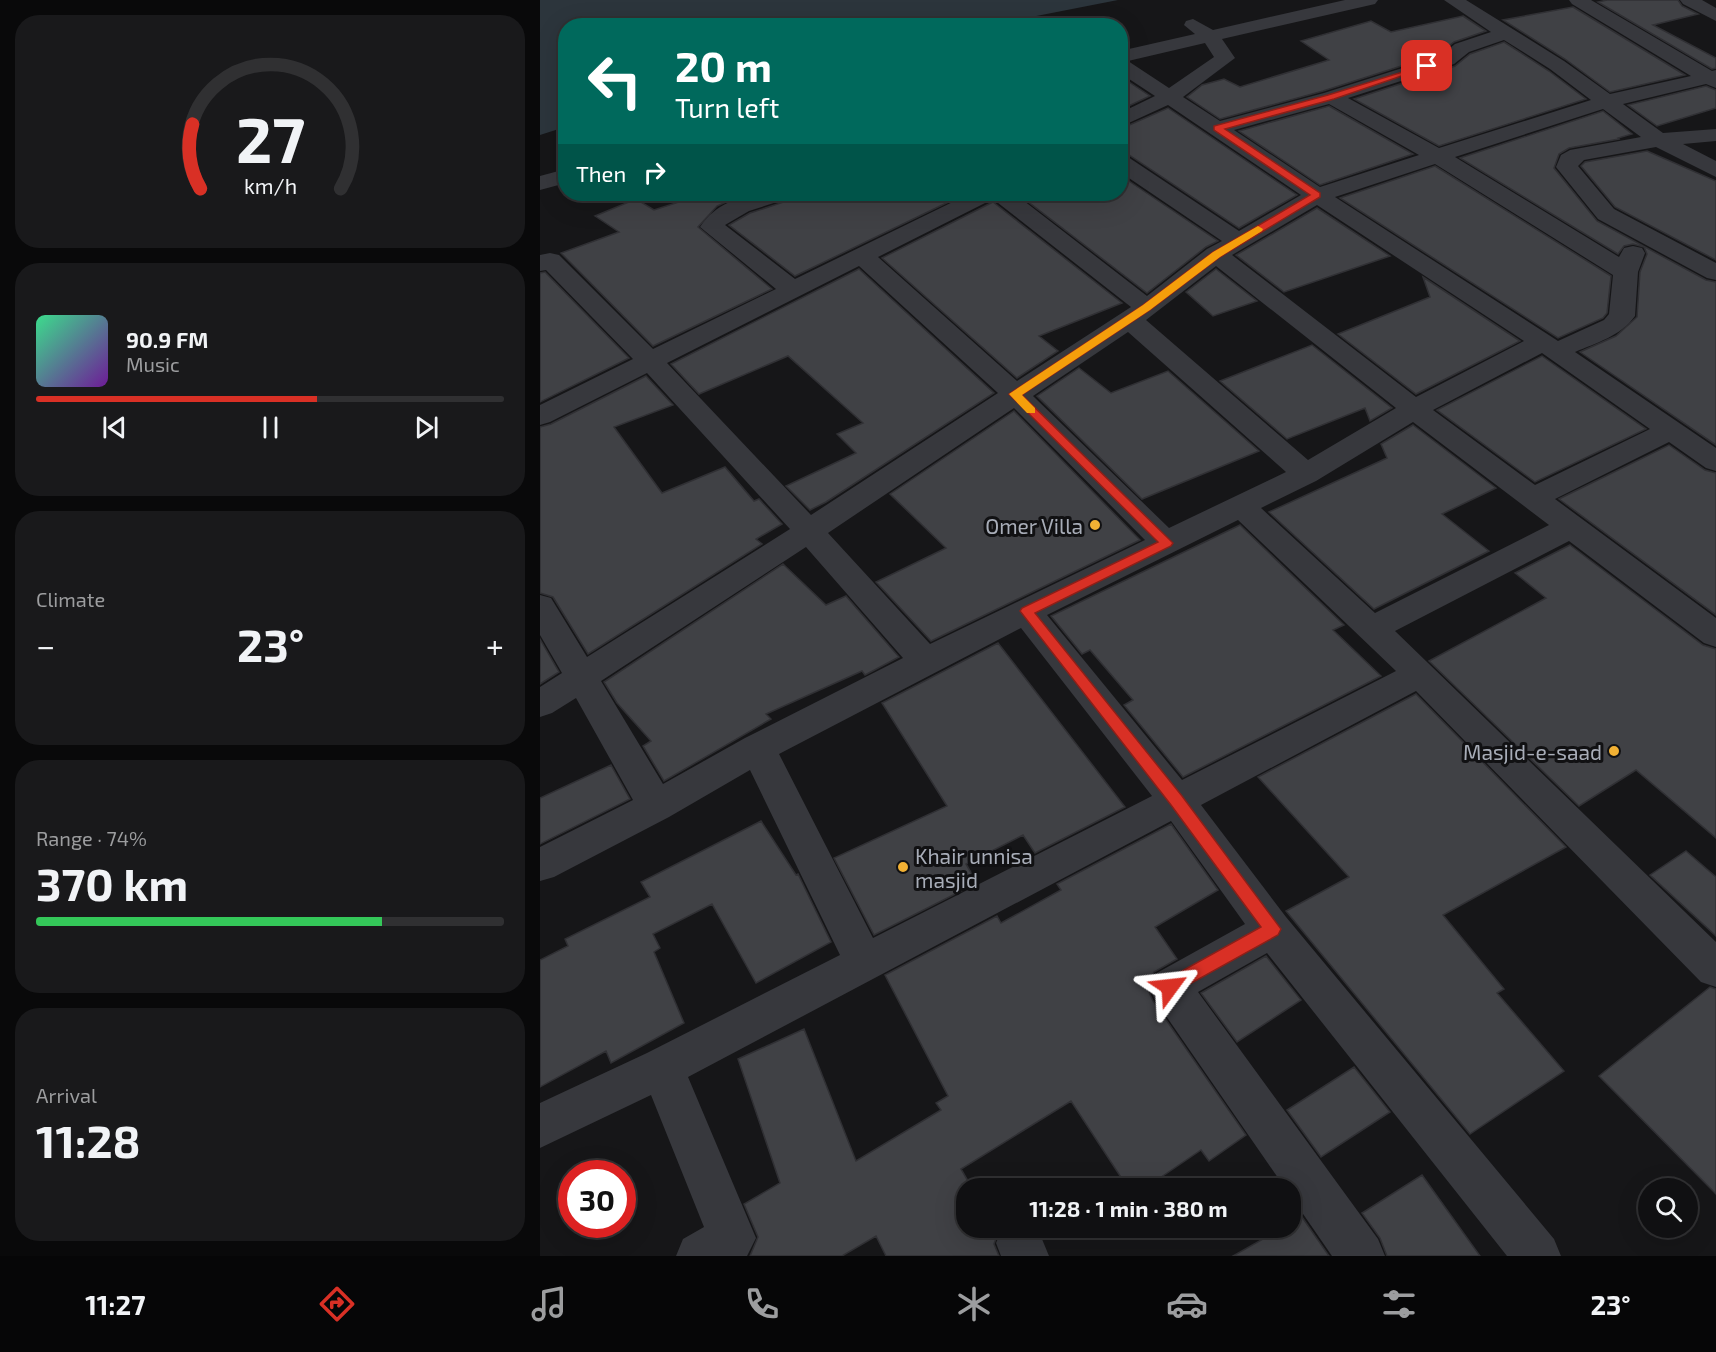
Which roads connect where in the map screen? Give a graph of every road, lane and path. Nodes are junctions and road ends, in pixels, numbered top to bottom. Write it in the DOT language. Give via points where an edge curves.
graph roads {
  1 [pos="1304,0"];
  2 [pos="1369,0"];
  3 [pos="1453,0"];
  4 [pos="1578,0"];
  5 [pos="1689,0"];
  6 [pos="1716,15"];
  7 [pos="1193,25"];
  8 [pos="1506,33"];
  9 [pos="1210,36"];
  10 [pos="1128,40"];
  11 [pos="1128,62"];
  12 [pos="1128,68"];
  13 [pos="1713,79"];
  14 [pos="1169,97"];
  15 [pos="1331,97"];
  16 [pos="1604,102"];
  17 [pos="1128,117"];
  18 [pos="1218,128"];
  19 [pos="1716,135"];
  20 [pos="1659,140"];
  21 [pos="1437,156"];
  22 [pos="1128,168"];
  23 [pos="1716,170"];
  24 [pos="558,178"];
  25 [pos="540,183"];
  26 [pos="1317,195"];
  27 [pos="746,201"];
  28 [pos="972,201"];
  29 [pos="1009,201"];
  30 [pos="1640,234"];
  31 [pos="1227,248"];
  32 [pos="861,255"];
  33 [pos="543,258"];
  34 [pos="1626,272"];
  35 [pos="1716,273"];
  36 [pos="792,289"];
  37 [pos="1138,313"];
  38 [pos="1550,346"];
  39 [pos="651,360"];
  40 [pos="1015,394"];
  41 [pos="1414,409"];
  42 [pos="540,416"];
  43 [pos="1669,431"];
  44 [pos="1716,462"];
  45 [pos="1306,474"];
  46 [pos="1535,497"];
  47 [pos="1241,506"];
  48 [pos="1573,526"];
  49 [pos="810,530"];
  50 [pos="1166,543"];
  51 [pos="540,606"];
  52 [pos="1026,611"];
  53 [pos="1372,629"];
  54 [pos="1716,634"];
  55 [pos="925,661"];
  56 [pos="1420,674"];
  57 [pos="581,676"];
  58 [pos="540,705"];
  59 [pos="758,748"];
  60 [pos="1177,801"];
  61 [pos="656,806"];
  62 [pos="540,865"];
  63 [pos="1272,929"];
  64 [pos="864,962"];
  65 [pos="1716,969"];
  66 [pos="662,1068"];
  67 [pos="540,1126"];
  68 [pos="700,1256"];
  69 [pos="1361,1256"];
  70 [pos="1537,1256"];
  1 -- 7 [label="street"];
  2 -- 9 [label="street"];
  3 -- 8 [label="street"];
  4 -- 13 [label="street"];
  5 -- 6 [label="street"];
  7 -- 9 [label="street"];
  7 -- 10 [label="street"];
  8 -- 15 [label="street" via="1462,48 1447,60"];
  8 -- 16 [label="street" via="1557,65"];
  9 -- 11 [label="street"];
  9 -- 14 [label="street" via="1225,58"];
  12 -- 14 [label="street"];
  13 -- 16 [label="street"];
  14 -- 17 [label="street"];
  14 -- 18 [label="street"];
  15 -- 18 [label="street"];
  15 -- 21 [label="street"];
  16 -- 20 [label="street"];
  16 -- 21 [label="street"];
  18 -- 26 [label="street"];
  19 -- 20 [label="street"];
  20 -- 23 [label="street"];
  20 -- 30 [label="street" via="1578,155 1569,160 1567,167 1606,214"];
  21 -- 26 [label="street"];
  21 -- 34 [label="street"];
  22 -- 31 [label="street"];
  24 -- 25 [label="street"];
  26 -- 31 [label="street"];
  26 -- 38 [label="street"];
  27 -- 36 [label="street" via="723,214 712,227"];
  28 -- 32 [label="street"];
  29 -- 37 [label="street"];
  30 -- 34 [label="street"];
  30 -- 35 [label="street"];
  31 -- 37 [label="street"];
  31 -- 41 [label="street"];
  32 -- 36 [label="street"];
  32 -- 40 [label="street"];
  33 -- 39 [label="street"];
  34 -- 38 [label="street" via="1622,316 1613,325"];
  36 -- 39 [label="street"];
  37 -- 40 [label="street"];
  37 -- 45 [label="street"];
  38 -- 41 [label="street"];
  38 -- 43 [label="street"];
  39 -- 42 [label="street"];
  39 -- 49 [label="street"];
  40 -- 49 [label="street"];
  40 -- 50 [label="street"];
  41 -- 45 [label="street"];
  41 -- 46 [label="street"];
  43 -- 44 [label="street"];
  43 -- 46 [label="street"];
  45 -- 47 [label="street"];
  46 -- 48 [label="street"];
  47 -- 50 [label="street"];
  47 -- 53 [label="street"];
  48 -- 53 [label="street"];
  48 -- 54 [label="street"];
  49 -- 55 [label="street"];
  49 -- 57 [label="street"];
  50 -- 52 [label="street"];
  51 -- 57 [label="street"];
  52 -- 55 [label="street"];
  52 -- 60 [label="street"];
  53 -- 56 [label="street"];
  55 -- 59 [label="street"];
  56 -- 60 [label="street"];
  56 -- 65 [label="street"];
  57 -- 58 [label="street"];
  57 -- 61 [label="street"];
  59 -- 61 [label="street"];
  59 -- 64 [label="street"];
  60 -- 63 [label="street"];
  60 -- 64 [label="street"];
  61 -- 62 [label="street"];
  63 -- 69 [label="street" via="1170,987"];
  63 -- 70 [label="street"];
  64 -- 66 [label="street"];
  66 -- 67 [label="street"];
  66 -- 68 [label="street" via="732,1238"];
}
